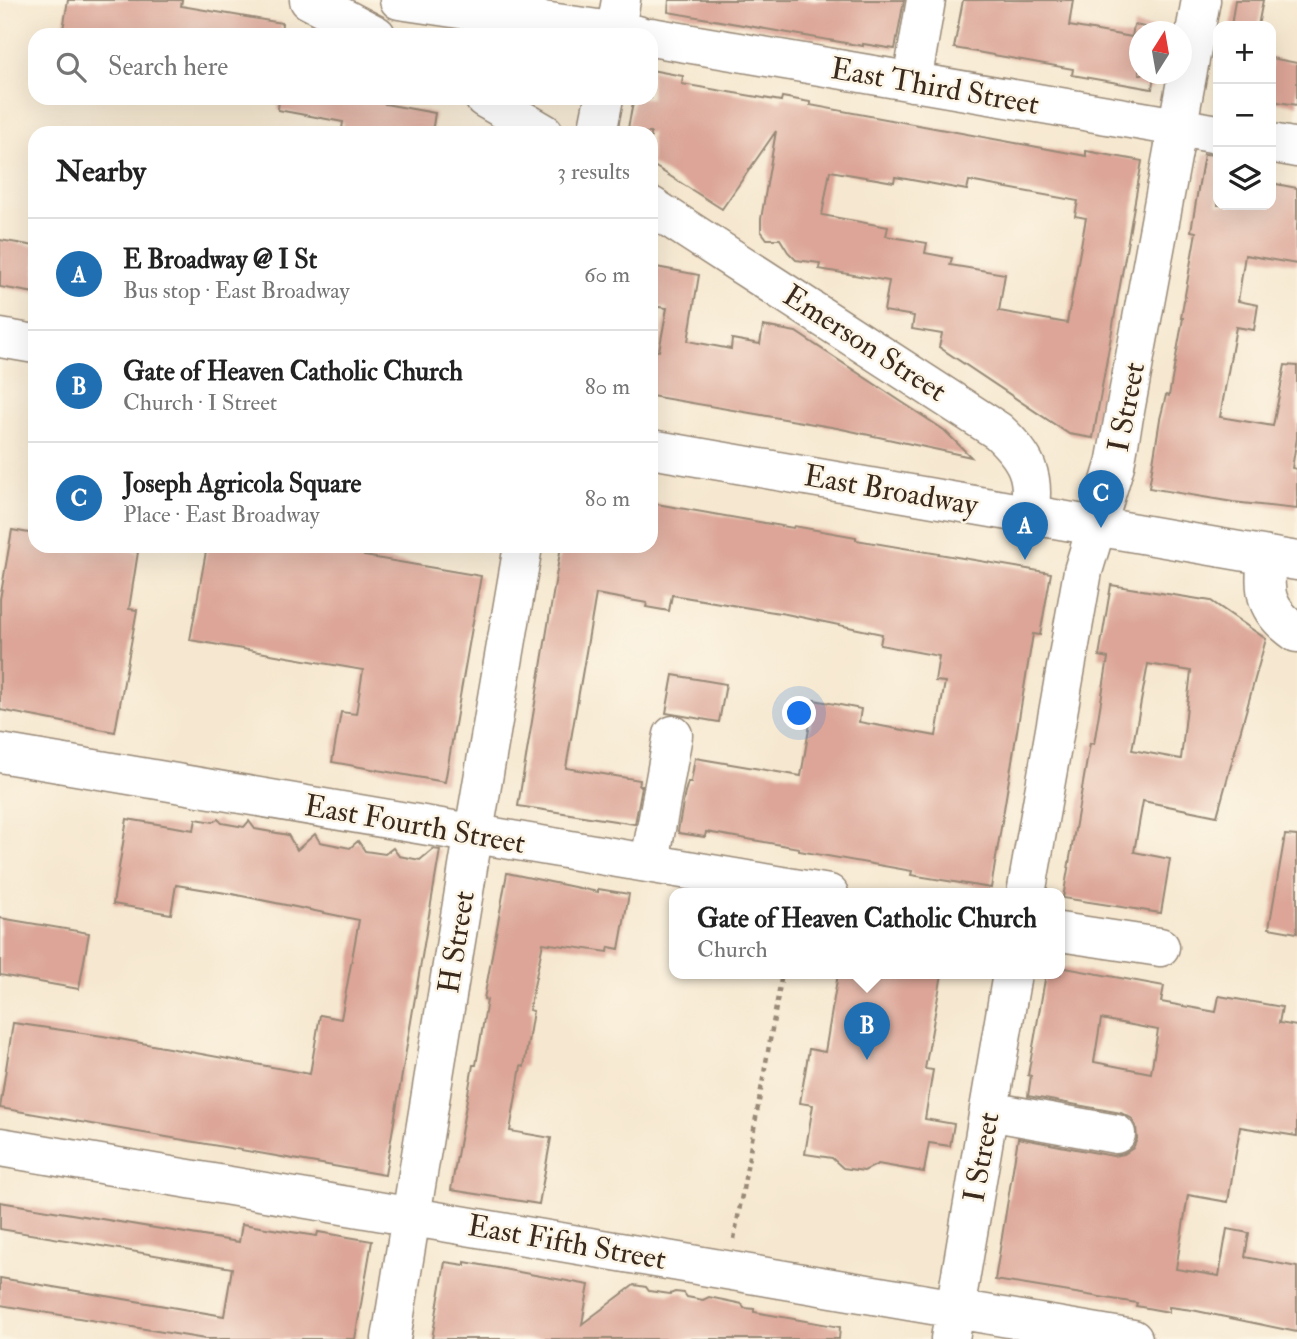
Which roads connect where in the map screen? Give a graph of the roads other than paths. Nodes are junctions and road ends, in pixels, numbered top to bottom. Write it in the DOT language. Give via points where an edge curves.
graph roads {
  1 [pos="309,0"];
  2 [pos="400,0"];
  3 [pos="926,0"];
  4 [pos="1201,0"];
  5 [pos="363,28"];
  6 [pos="628,28"];
  7 [pos="658,34"];
  8 [pos="912,82"];
  9 [pos="496,105"];
  10 [pos="603,105"];
  11 [pos="532,126"];
  12 [pos="598,126"];
  13 [pos="1179,128"];
  14 [pos="1213,133"];
  15 [pos="1276,144"];
  16 [pos="1297,148"];
  17 [pos="658,210"];
  18 [pos="0,338"];
  19 [pos="28,343"];
  20 [pos="658,450"];
  21 [pos="1029,514"];
  22 [pos="1097,526"];
  23 [pos="522,553"];
  24 [pos="1282,559"];
  25 [pos="1297,633"];
  26 [pos="673,735"];
  27 [pos="0,753"];
  28 [pos="474,834"];
  29 [pos="650,862"];
  30 [pos="795,888"];
  31 [pos="1027,888"];
  32 [pos="1065,933"];
  33 [pos="1160,947"];
  34 [pos="1011,979"];
  35 [pos="989,1111"];
  36 [pos="1116,1134"];
  37 [pos="0,1147"];
  38 [pos="413,1216"];
  39 [pos="953,1324"];
  40 [pos="391,1339"];
  41 [pos="1133,1339"];
  1 -- 5 [label="street"];
  2 -- 6 [label="street, East Third Street"];
  3 -- 8 [label="street"];
  4 -- 13 [label="street, I Street"];
  7 -- 8 [label="street, East Third Street"];
  8 -- 13 [label="street, East Third Street"];
  9 -- 11 [label="street"];
  10 -- 12 [label="street"];
  13 -- 14 [label="street, East Third Street"];
  13 -- 22 [label="street, I Street" via="1115,465"];
  15 -- 16 [label="street"];
  17 -- 21 [label="street, Emerson Street" via="998,431 1023,456 1028,469"];
  18 -- 19 [label="street"];
  20 -- 21 [label="street, East Broadway"];
  21 -- 22 [label="street, East Broadway"];
  22 -- 24 [label="street, East Broadway"];
  22 -- 31 [label="street, I Street" via="1081,583"];
  23 -- 28 [label="street, H Street"];
  24 -- 25 [label="street" via="1265,577 1267,600"];
  26 -- 29 [label="street"];
  27 -- 28 [label="street, East Fourth Street"];
  28 -- 29 [label="street, East Fourth Street"];
  28 -- 38 [label="street, H Street"];
  29 -- 30 [label="street, East Fourth Street"];
  32 -- 33 [label="street"];
  34 -- 35 [label="street, I Street"];
  35 -- 36 [label="street"];
  35 -- 39 [label="street, I Street"];
  37 -- 38 [label="street, East Fifth Street"];
  38 -- 39 [label="street, East Fifth Street"];
  38 -- 40 [label="street, H Street"];
  39 -- 41 [label="street, East Fifth Street"];
}
